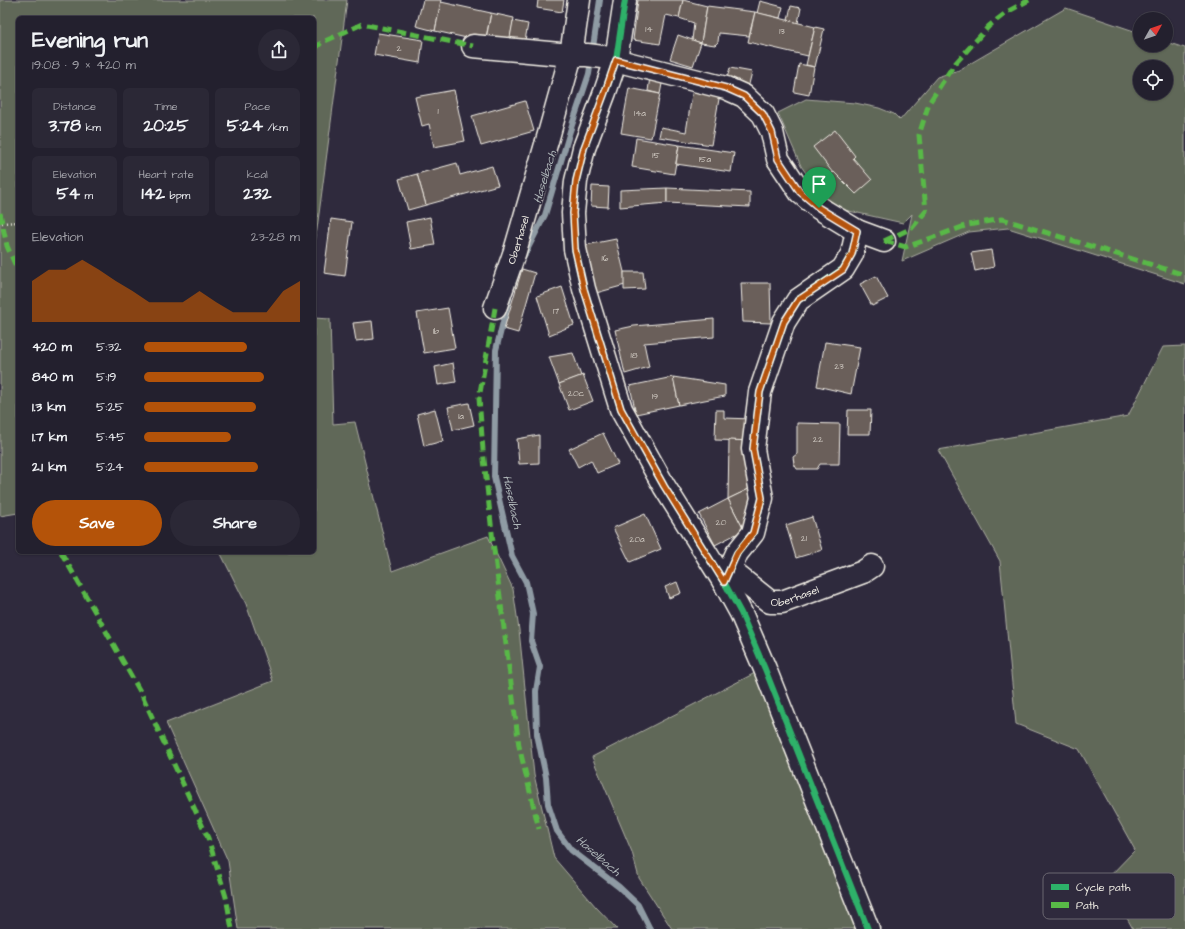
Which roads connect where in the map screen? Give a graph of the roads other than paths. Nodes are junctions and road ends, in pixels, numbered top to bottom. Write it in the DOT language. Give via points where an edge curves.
graph roads {
  1 [pos="579,0"];
  2 [pos="626,0"];
  3 [pos="473,46"];
  4 [pos="594,57"];
  5 [pos="857,231"];
  6 [pos="884,241"];
  7 [pos="495,308"];
  8 [pos="872,566"];
  9 [pos="724,582"];
  10 [pos="868,929"];
  1 -- 4 [label="street, Oberhasel"];
  2 -- 4 [label="street, Oberhasel"];
  3 -- 4 [label="street"];
  4 -- 5 [label="street" via="726,88 744,96 763,114 772,132 778,159 800,192 819,208"];
  4 -- 7 [label="street, Oberhasel" via="531,200"];
  4 -- 9 [label="street, Oberhasel" via="605,92 584,148 576,181 573,213 575,249 584,289 621,409 664,486"];
  5 -- 6 [label="street"];
  5 -- 9 [label="street" via="852,254 843,270 798,300 784,322 760,392 753,449 762,498 753,533 737,553"];
  8 -- 9 [label="street, Oberhasel" via="863,572 782,602 770,602 736,575"];
  9 -- 10 [label="street" via="741,613 765,669"];
}
